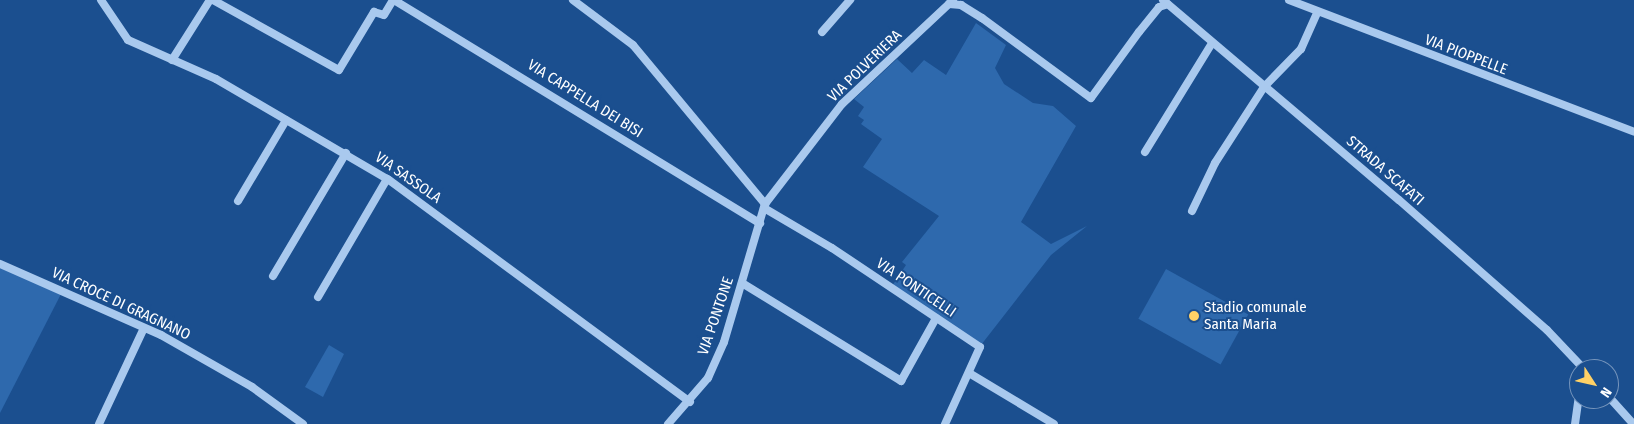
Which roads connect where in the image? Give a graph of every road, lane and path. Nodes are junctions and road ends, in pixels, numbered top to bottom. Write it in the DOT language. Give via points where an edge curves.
graph roads {
  1 [pos="101,0"];
  2 [pos="211,0"];
  3 [pos="394,0"];
  4 [pos="573,0"];
  5 [pos="850,0"];
  6 [pos="1289,0"];
  7 [pos="951,2"];
  8 [pos="960,2"];
  9 [pos="1165,2"];
  10 [pos="1317,13"];
  11 [pos="822,32"];
  12 [pos="1212,43"];
  13 [pos="172,60"];
  14 [pos="1264,87"];
  15 [pos="286,120"];
  16 [pos="1634,132"];
  17 [pos="1145,152"];
  18 [pos="346,153"];
  19 [pos="387,178"];
  20 [pos="238,202"];
  21 [pos="765,206"];
  22 [pos="1192,211"];
  23 [pos="760,223"];
  24 [pos="0,264"];
  25 [pos="273,276"];
  26 [pos="742,283"];
  27 [pos="318,298"];
  28 [pos="936,318"];
  29 [pos="144,328"];
  30 [pos="1575,359"];
  31 [pos="969,373"];
  32 [pos="690,402"];
  33 [pos="1619,408"];
  34 [pos="1577,409"];
  35 [pos="99,424"];
  36 [pos="304,424"];
  37 [pos="668,424"];
  38 [pos="945,424"];
  39 [pos="1054,424"];
  40 [pos="1575,424"];
  41 [pos="1633,424"];
  1 -- 13 [label="street, VIA SASSOLA" via="128,40"];
  2 -- 3 [label="street" via="339,70 374,12 384,15"];
  2 -- 13 [label="street"];
  3 -- 23 [label="street, VIA CAPPELLA DEI BISI"];
  4 -- 21 [label="street" via="633,45"];
  5 -- 11 [label="street"];
  6 -- 10 [label="street, VIA PIOPPELLE"];
  7 -- 8 [label="street"];
  7 -- 21 [label="street, VIA POLVERIERA" via="853,92"];
  8 -- 9 [label="street" via="1091,98 1138,32"];
  9 -- 12 [label="street, STRADA SCAFATI"];
  10 -- 14 [label="street" via="1301,48"];
  10 -- 16 [label="street, VIA PIOPPELLE"];
  12 -- 14 [label="street, STRADA SCAFATI"];
  12 -- 17 [label="street"];
  13 -- 15 [label="street, VIA SASSOLA" via="216,79"];
  14 -- 22 [label="street" via="1215,163"];
  14 -- 30 [label="street, STRADA SCAFATI" via="1547,330"];
  15 -- 18 [label="street, VIA SASSOLA"];
  15 -- 20 [label="street"];
  18 -- 19 [label="street, VIA SASSOLA"];
  18 -- 25 [label="street"];
  19 -- 27 [label="street"];
  19 -- 32 [label="street, VIA SASSOLA"];
  21 -- 23 [label="street, VIA PONTONE"];
  21 -- 28 [label="street, VIA PONTICELLI"];
  23 -- 26 [label="street, VIA PONTONE"];
  24 -- 29 [label="street, VIA CROCE DI GRAGNANO"];
  26 -- 28 [label="street" via="901,381"];
  26 -- 32 [label="street, VIA PONTONE" via="708,378"];
  28 -- 31 [label="street, VIA PONTICELLI" via="980,347"];
  29 -- 35 [label="street"];
  29 -- 36 [label="street, VIA CROCE DI GRAGNANO" via="252,387"];
  31 -- 38 [label="street, VIA PONTICELLI"];
  31 -- 39 [label="street"];
  32 -- 37 [label="street, VIA PONTONE"];
  33 -- 41 [label="street"];
  34 -- 40 [label="street"];
}
